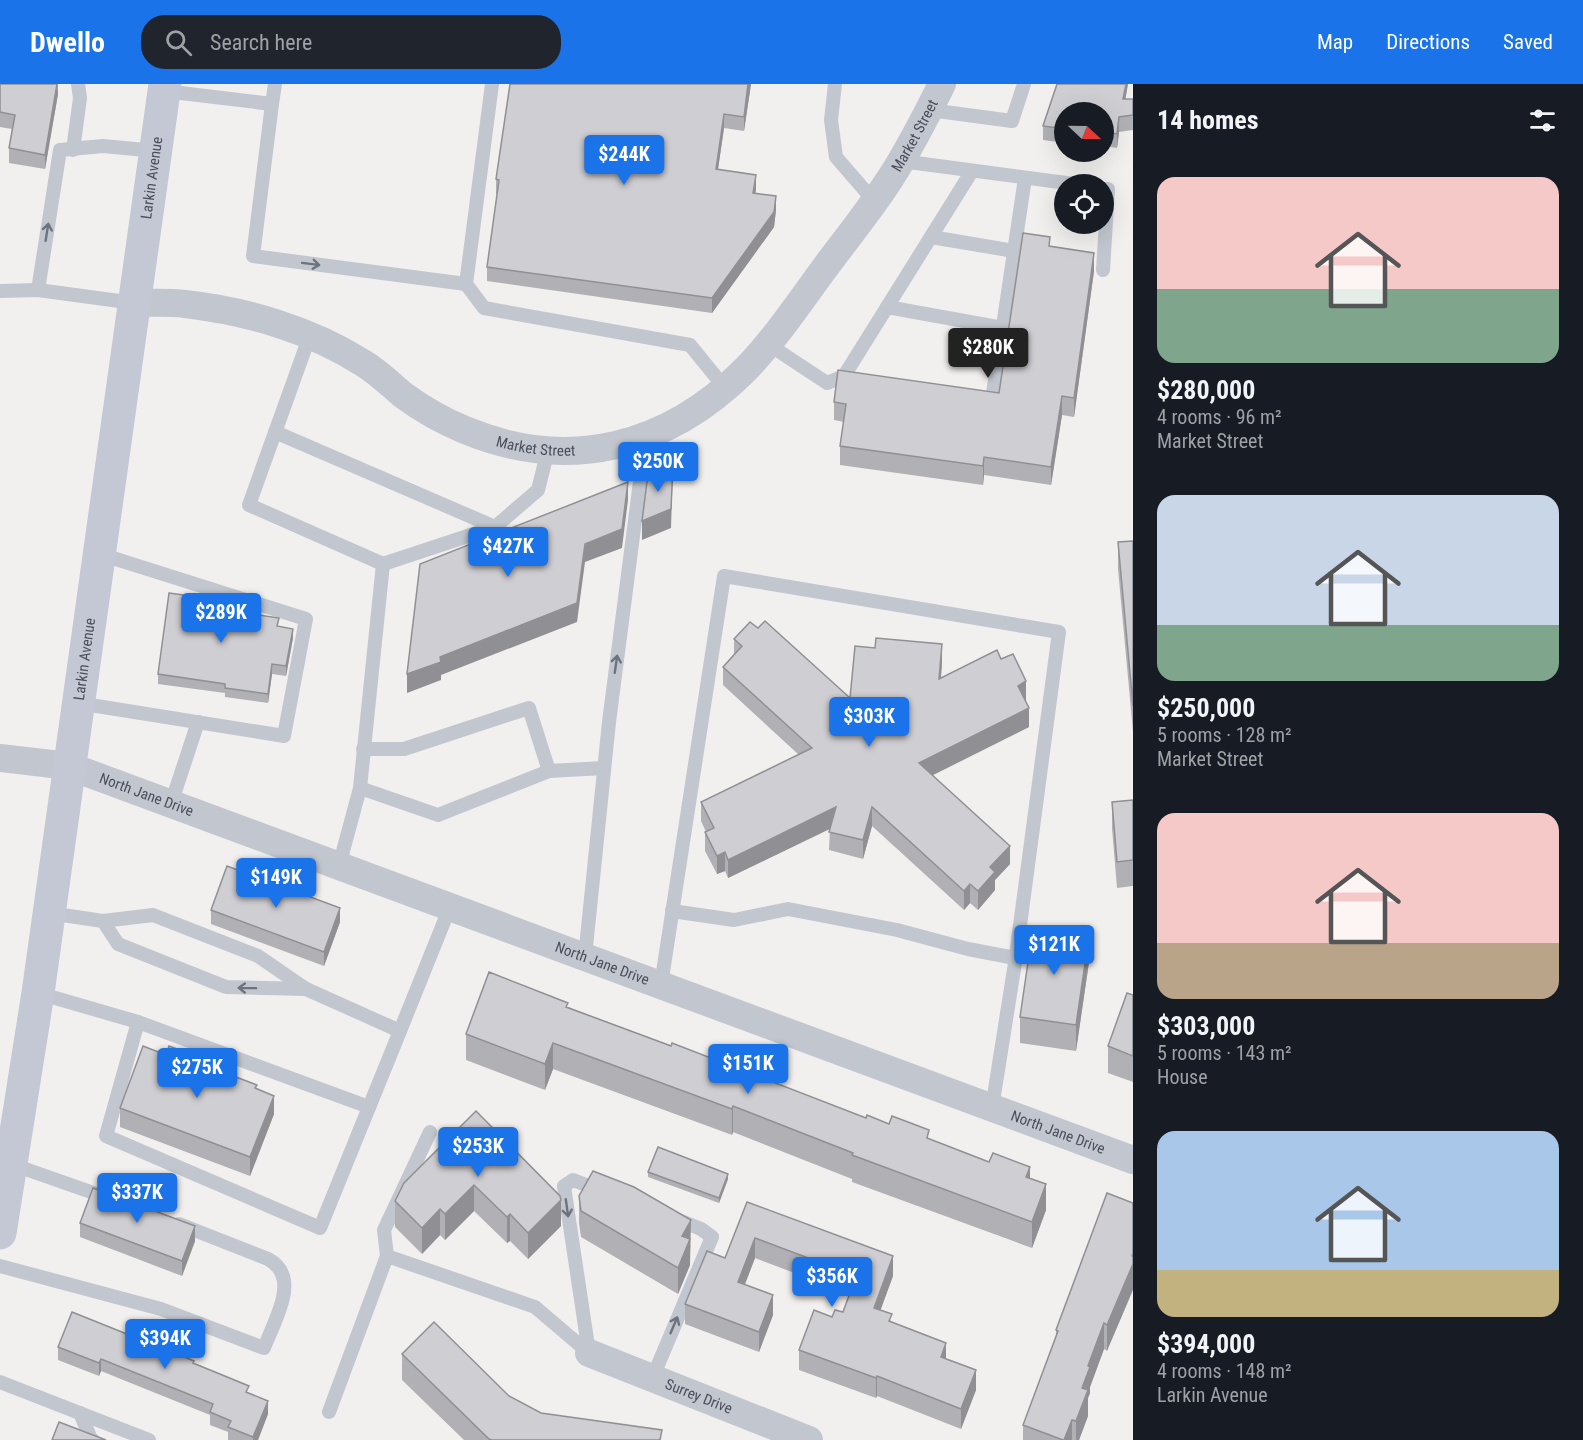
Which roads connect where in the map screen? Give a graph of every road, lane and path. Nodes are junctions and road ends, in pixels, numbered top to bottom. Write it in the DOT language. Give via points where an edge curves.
graph roads {
  1 [pos="78,84"];
  2 [pos="275,84"];
  3 [pos="492,84"];
  4 [pos="835,84"];
  5 [pos="942,84"];
  6 [pos="1024,84"];
  7 [pos="165,87"];
  8 [pos="272,104"];
  9 [pos="930,110"];
  10 [pos="67,150"];
  11 [pos="156,151"];
  12 [pos="901,161"];
  13 [pos="972,171"];
  14 [pos="1025,178"];
  15 [pos="1054,182"];
  16 [pos="874,201"];
  17 [pos="1105,234"];
  18 [pos="931,237"];
  19 [pos="1014,251"];
  20 [pos="1103,270"];
  21 [pos="466,284"];
  22 [pos="38,290"];
  23 [pos="0,291"];
  24 [pos="134,303"];
  25 [pos="887,307"];
  26 [pos="1003,327"];
  27 [pos="310,335"];
  28 [pos="768,344"];
  29 [pos="725,388"];
  30 [pos="969,396"];
  31 [pos="275,432"];
  32 [pos="646,435"];
  33 [pos="548,450"];
  34 [pos="495,527"];
  35 [pos="99,554"];
  36 [pos="383,564"];
  37 [pos="78,703"];
  38 [pos="198,722"];
  39 [pos="363,748"];
  40 [pos="0,758"];
  41 [pos="69,766"];
  42 [pos="604,768"];
  43 [pos="549,771"];
  44 [pos="360,788"];
  45 [pos="171,804"];
  46 [pos="339,866"];
  47 [pos="450,907"];
  48 [pos="672,911"];
  49 [pos="49,913"];
  50 [pos="103,921"];
  51 [pos="585,957"];
  52 [pos="1015,958"];
  53 [pos="661,985"];
  54 [pos="306,989"];
  55 [pos="38,993"];
  56 [pos="138,1022"];
  57 [pos="400,1030"];
  58 [pos="369,1107"];
  59 [pos="992,1108"];
  60 [pos="430,1132"];
  61 [pos="1133,1160"];
  62 [pos="11,1164"];
  63 [pos="616,1196"];
  64 [pos="119,1202"];
  65 [pos="658,1213"];
  66 [pos="161,1218"];
  67 [pos="0,1233"];
  68 [pos="387,1256"];
  69 [pos="0,1266"];
  70 [pos="589,1353"];
  71 [pos="652,1379"];
  72 [pos="0,1382"];
  73 [pos="329,1412"];
  74 [pos="80,1413"];
  75 [pos="93,1440"];
  76 [pos="149,1440"];
  77 [pos="809,1440"];
  1 -- 10 [label="lane" via="80,98"];
  2 -- 8 [label="lane"];
  3 -- 21 [label="lane"];
  4 -- 16 [label="lane" via="831,120 836,157"];
  5 -- 9 [label="street, Market Street"];
  6 -- 9 [label="lane" via="1012,121"];
  7 -- 8 [label="lane"];
  7 -- 11 [label="main road, Larkin Avenue"];
  8 -- 21 [label="lane, one-way" via="253,256"];
  9 -- 12 [label="street, Market Street"];
  10 -- 11 [label="lane" via="103,146"];
  22 -- 10 [label="lane, one-way"];
  11 -- 24 [label="main road, Larkin Avenue"];
  12 -- 13 [label="lane"];
  12 -- 16 [label="street, Market Street"];
  13 -- 14 [label="lane"];
  13 -- 18 [label="lane"];
  14 -- 15 [label="lane"];
  14 -- 19 [label="lane"];
  16 -- 28 [label="street, Market Street"];
  17 -- 20 [label="lane"];
  18 -- 19 [label="lane"];
  18 -- 25 [label="lane"];
  19 -- 26 [label="lane"];
  21 -- 29 [label="lane" via="484,308 690,345"];
  22 -- 23 [label="lane"];
  22 -- 24 [label="lane"];
  24 -- 27 [label="street, Market Street" via="183,303 231,311"];
  24 -- 35 [label="main road, Larkin Avenue"];
  25 -- 26 [label="lane"];
  25 -- 28 [label="lane" via="850,377 827,383"];
  26 -- 30 [label="lane" via="992,400"];
  27 -- 31 [label="lane"];
  27 -- 33 [label="street, Market Street" via="365,364 420,407 457,426 497,441"];
  28 -- 29 [label="street, Market Street"];
  29 -- 32 [label="street, Market Street" via="706,404"];
  31 -- 34 [label="lane"];
  31 -- 36 [label="lane" via="249,506"];
  32 -- 33 [label="street, Market Street" via="594,450"];
  42 -- 32 [label="lane, one-way"];
  33 -- 34 [label="lane" via="537,490"];
  34 -- 36 [label="lane"];
  35 -- 37 [label="main road, Larkin Avenue"];
  35 -- 38 [label="lane" via="306,619 284,736"];
  36 -- 39 [label="lane"];
  37 -- 38 [label="lane"];
  37 -- 41 [label="main road, Larkin Avenue"];
  38 -- 45 [label="lane"];
  39 -- 43 [label="lane" via="404,750 529,708"];
  39 -- 44 [label="lane"];
  40 -- 41 [label="street, North Jane Drive"];
  41 -- 45 [label="street, North Jane Drive"];
  41 -- 49 [label="main road, Larkin Avenue"];
  42 -- 43 [label="lane"];
  42 -- 51 [label="lane"];
  43 -- 44 [label="lane" via="438,815"];
  44 -- 46 [label="lane"];
  45 -- 46 [label="street, North Jane Drive"];
  46 -- 47 [label="street, North Jane Drive"];
  47 -- 51 [label="street, North Jane Drive"];
  47 -- 57 [label="lane"];
  48 -- 52 [label="lane" via="734,920 788,909"];
  48 -- 52 [label="lane" via="724,576 1059,632"];
  48 -- 53 [label="lane"];
  49 -- 50 [label="lane"];
  49 -- 55 [label="main road, Larkin Avenue"];
  50 -- 54 [label="lane" via="153,915 258,956"];
  54 -- 50 [label="lane, one-way" via="226,987 118,944"];
  51 -- 53 [label="street, North Jane Drive"];
  52 -- 59 [label="lane"];
  53 -- 59 [label="street, North Jane Drive"];
  54 -- 57 [label="lane"];
  55 -- 56 [label="lane"];
  55 -- 62 [label="main road, Larkin Avenue"];
  56 -- 58 [label="lane"];
  56 -- 58 [label="lane" via="106,1136 320,1228"];
  57 -- 58 [label="lane"];
  59 -- 61 [label="street, North Jane Drive"];
  60 -- 68 [label="lane" via="384,1230"];
  62 -- 64 [label="lane"];
  62 -- 67 [label="main road, Larkin Avenue"];
  63 -- 70 [label="lane, one-way" via="573,1180 564,1186"];
  71 -- 65 [label="lane, one-way" via="712,1237"];
  66 -- 69 [label="lane" via="276,1263 285,1278 284,1294 264,1348 161,1309"];
  68 -- 70 [label="lane" via="535,1307"];
  68 -- 73 [label="lane"];
  70 -- 71 [label="street, Surrey Drive"];
  71 -- 77 [label="street, Surrey Drive"];
  72 -- 74 [label="lane"];
  74 -- 75 [label="lane"];
  74 -- 76 [label="lane"];
}
